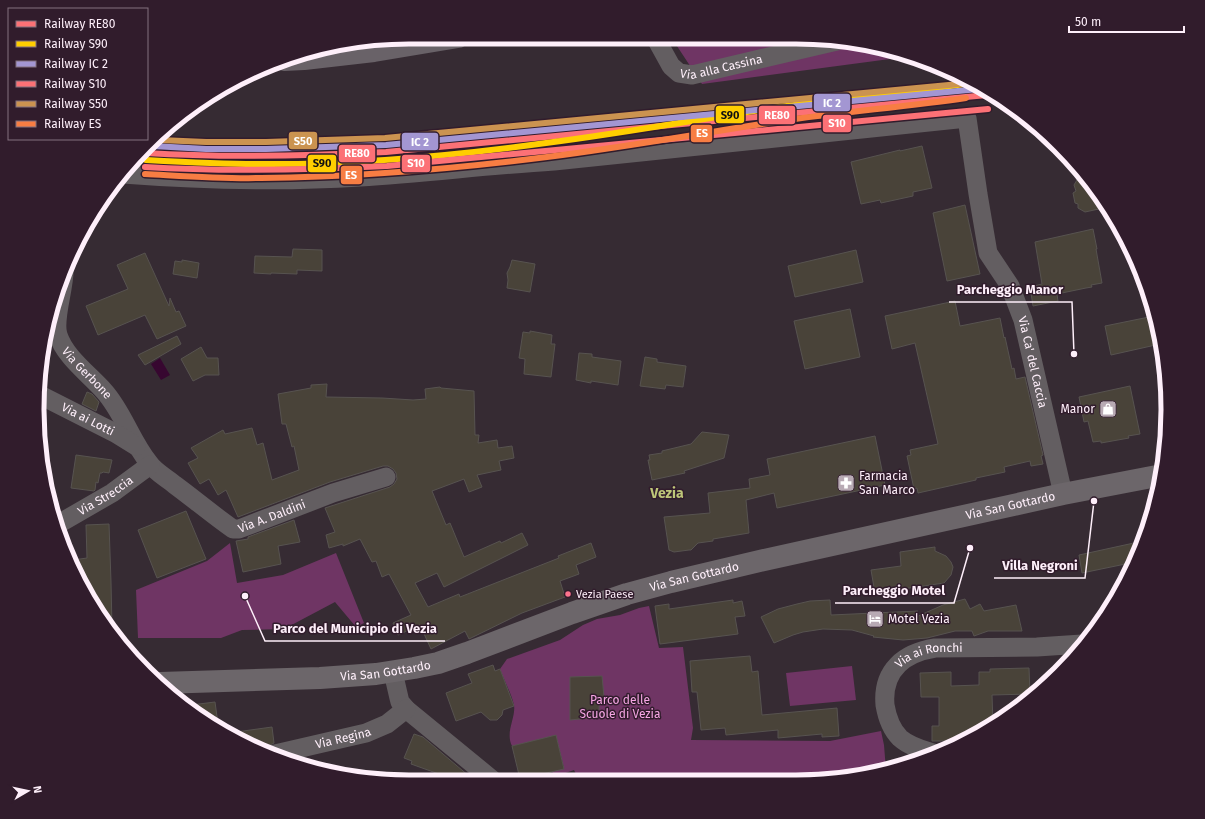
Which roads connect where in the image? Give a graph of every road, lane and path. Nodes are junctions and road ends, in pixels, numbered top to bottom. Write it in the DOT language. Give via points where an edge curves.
graph roads {
  1 [pos="416,44"];
  2 [pos="658,44"];
  3 [pos="820,45"];
  4 [pos="311,57"];
  5 [pos="130,175"];
  6 [pos="60,302"];
  7 [pos="45,397"];
  8 [pos="136,446"];
  9 [pos="150,465"];
  10 [pos="1155,476"];
  11 [pos="386,477"];
  12 [pos="1063,494"];
  13 [pos="62,522"];
  14 [pos="1075,644"];
  15 [pos="393,672"];
  16 [pos="168,683"];
  17 [pos="406,709"];
  18 [pos="925,751"];
  19 [pos="283,752"];
  20 [pos="486,775"];
  1 -- 4 [label="highway"];
  2 -- 3 [label="street, Via alla Cassina" via="671,66 680,73 692,75"];
  5 -- 12 [label="street, Via Ca' del Caccia" via="262,180 358,177 554,161 967,118 988,253 1010,286 1023,320"];
  6 -- 8 [label="street, Via Gerbone" via="56,323 58,335 66,350 112,401"];
  7 -- 8 [label="street, Via ai Lotti"];
  8 -- 9 [label="street, Via Gerbone"];
  9 -- 11 [label="street, Via A. Daldini" via="233,529 332,493"];
  9 -- 13 [label="street, Via Streccia" via="112,493"];
  10 -- 12 [label="main road, Via San Gottardo"];
  12 -- 15 [label="main road, Via San Gottardo" via="670,582 572,613 450,659"];
  14 -- 18 [label="street, Via ai Ronchi" via="936,648 913,654 900,662 888,678 886,689 885,704 890,722 895,732 906,742"];
  15 -- 16 [label="main road, Via San Gottardo" via="320,678"];
  15 -- 17 [label="street" via="400,702"];
  17 -- 19 [label="street, Via Regina" via="387,724 372,731"];
  17 -- 20 [label="street"];
}
